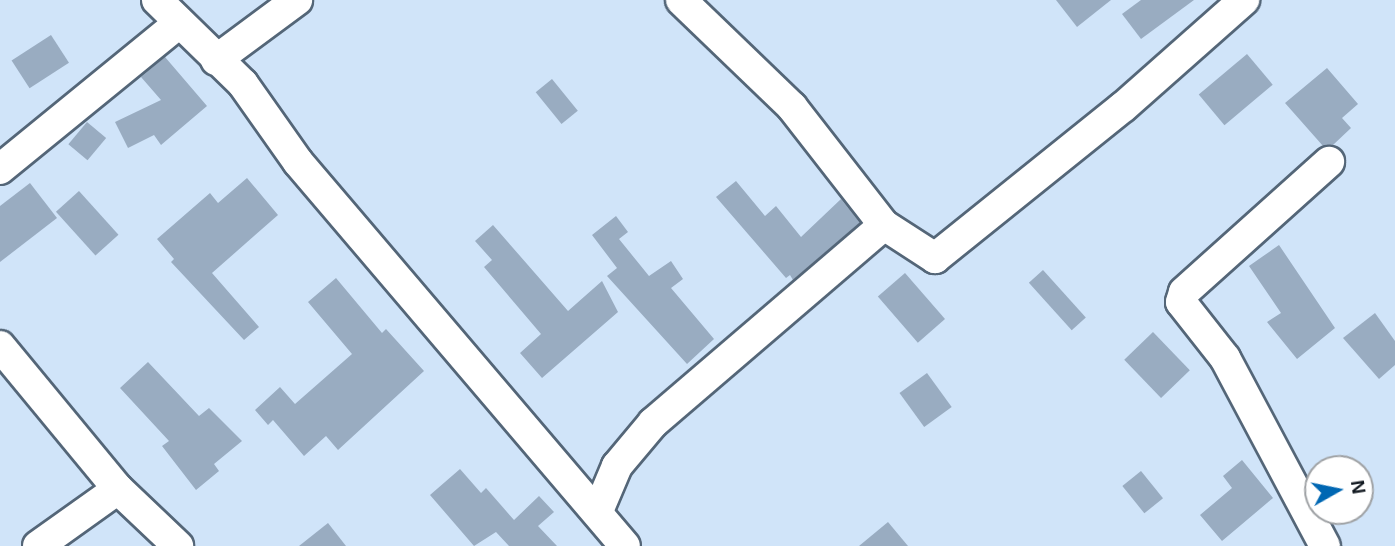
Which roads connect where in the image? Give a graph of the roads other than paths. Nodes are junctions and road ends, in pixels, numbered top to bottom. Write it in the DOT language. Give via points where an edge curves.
graph roads {
  1 [pos="157,0"];
  2 [pos="297,0"];
  3 [pos="681,0"];
  4 [pos="1244,0"];
  5 [pos="178,24"];
  6 [pos="216,60"];
  7 [pos="1329,162"];
  8 [pos="0,169"];
  9 [pos="884,225"];
  10 [pos="0,346"];
  11 [pos="118,489"];
  12 [pos="598,511"];
  13 [pos="38,546"];
  14 [pos="178,546"];
  15 [pos="625,546"];
  16 [pos="1325,546"];
  1 -- 5 [label="street"];
  2 -- 6 [label="street"];
  3 -- 9 [label="street" via="792,107"];
  4 -- 9 [label="street" via="1123,107 944,253 935,258 925,256"];
  5 -- 6 [label="street"];
  5 -- 8 [label="street"];
  6 -- 12 [label="street" via="243,84 298,162"];
  7 -- 16 [label="street" via="1184,292 1181,302 1225,358"];
  9 -- 12 [label="street" via="653,424 617,466"];
  10 -- 11 [label="street"];
  11 -- 13 [label="street"];
  11 -- 14 [label="street"];
  12 -- 15 [label="street"];
}
